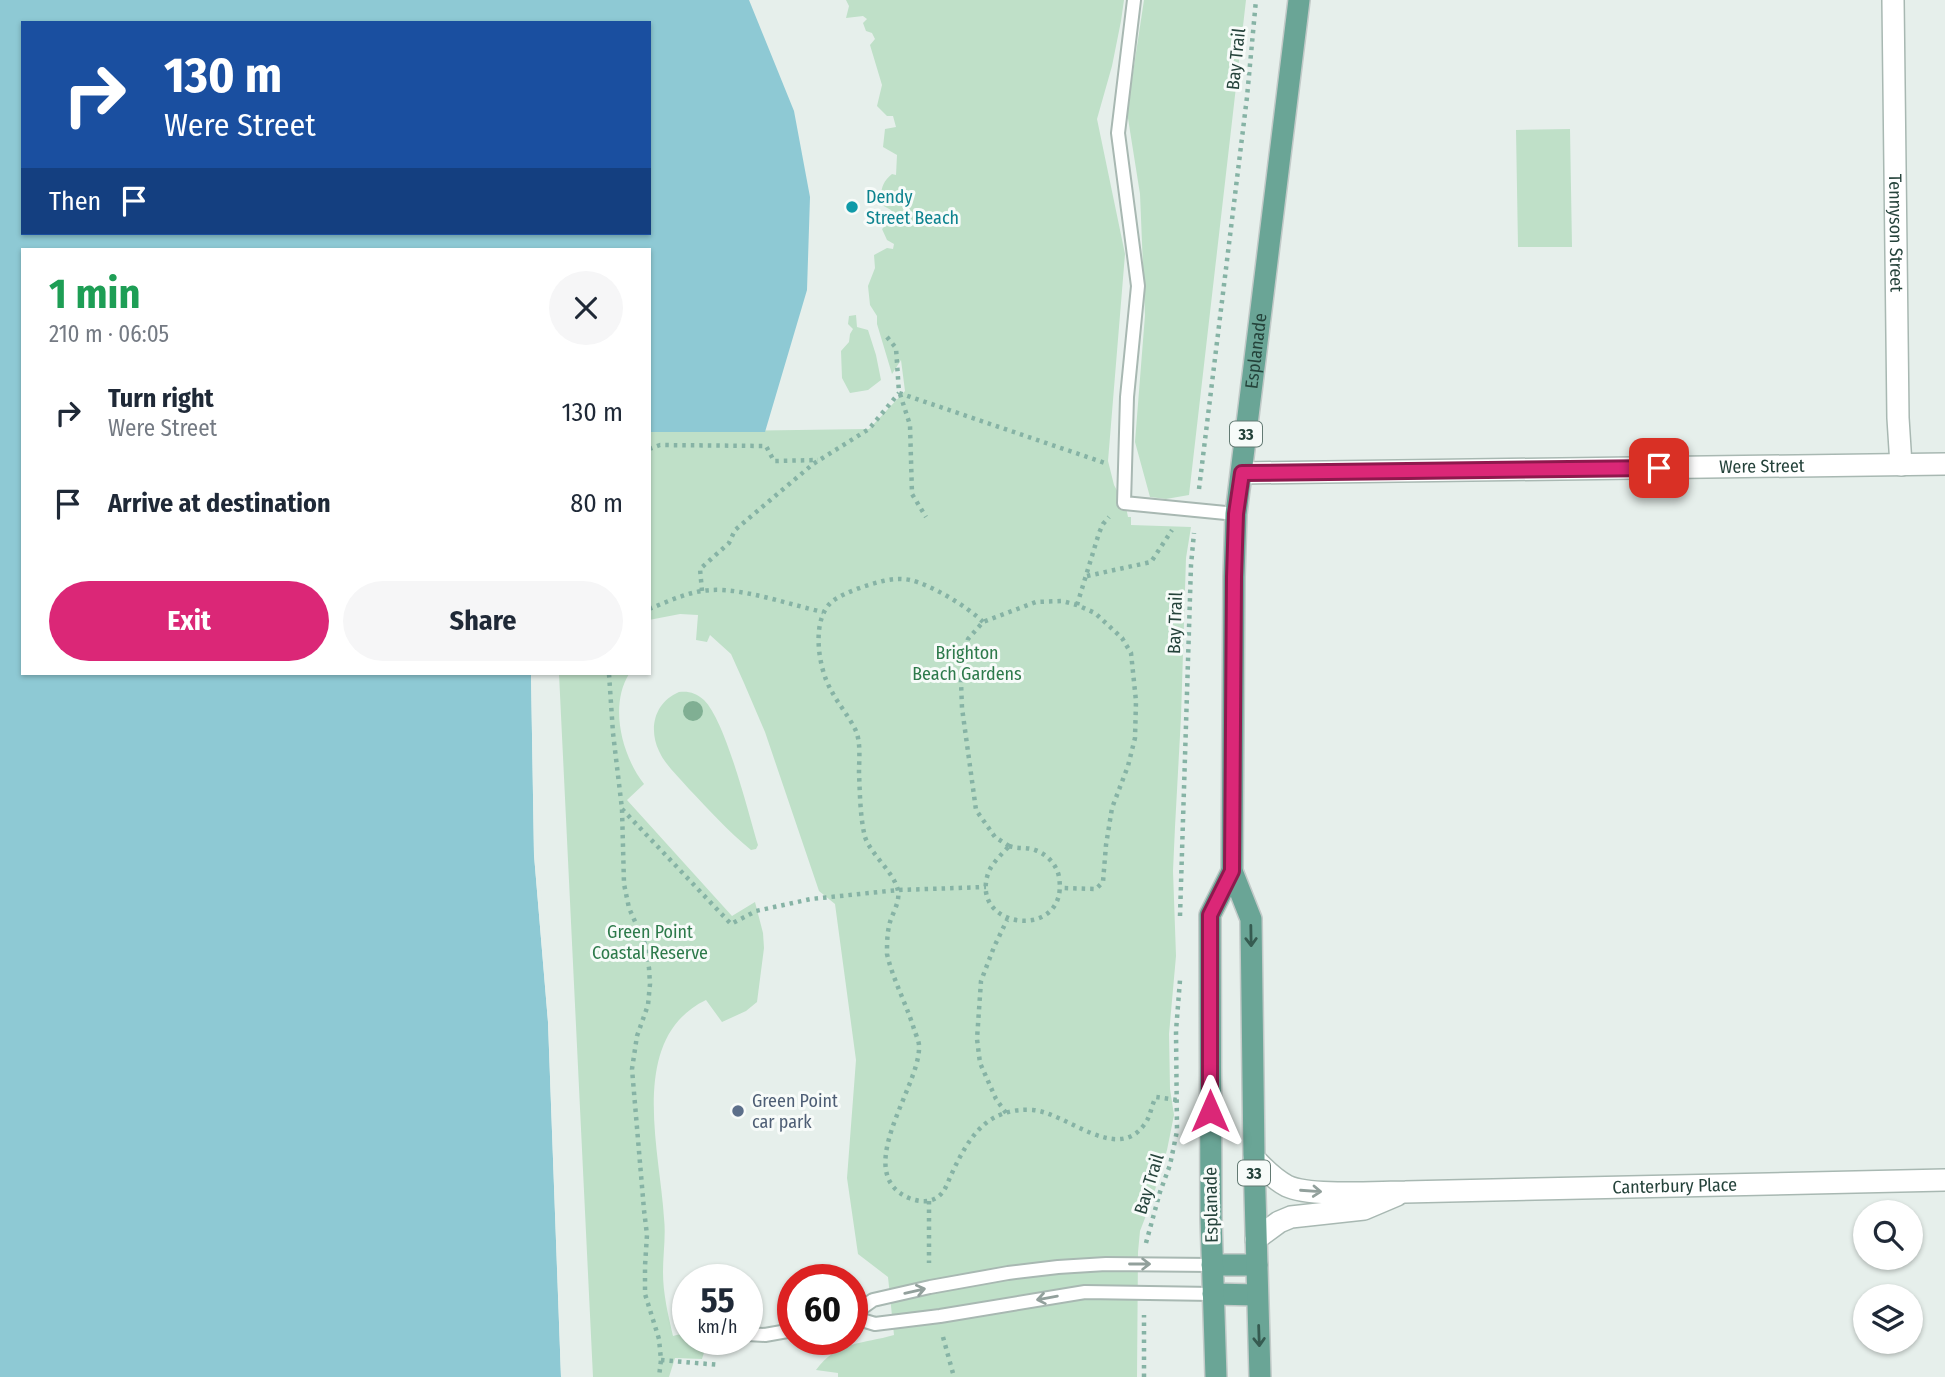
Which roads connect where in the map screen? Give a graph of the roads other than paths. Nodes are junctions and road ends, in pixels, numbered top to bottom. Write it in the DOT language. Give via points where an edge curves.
graph roads {
  1 [pos="1134,0"];
  2 [pos="1299,0"];
  3 [pos="1893,0"];
  4 [pos="1945,464"];
  5 [pos="1901,465"];
  6 [pos="1242,473"];
  7 [pos="1236,514"];
  8 [pos="1232,871"];
  9 [pos="1254,1158"];
  10 [pos="1945,1180"];
  11 [pos="1405,1192"];
  12 [pos="1256,1239"];
  13 [pos="1212,1265"];
  14 [pos="1257,1265"];
  15 [pos="1213,1294"];
  16 [pos="1257,1295"];
  17 [pos="868,1304"];
  18 [pos="868,1322"];
  19 [pos="1216,1377"];
  20 [pos="1261,1377"];
  1 -- 7 [label="lane" via="1118,134 1138,286 1127,397 1124,503"];
  2 -- 6 [label="main road, Esplanade / 33"];
  3 -- 5 [label="street, Tennyson Street"];
  4 -- 5 [label="street, Were Street"];
  5 -- 6 [label="street, Were Street"];
  6 -- 7 [label="main road, Esplanade / 33"];
  7 -- 8 [label="main road, Esplanade / 33"];
  8 -- 9 [label="main road, Esplanade / 33, one-way" via="1251,919"];
  8 -- 13 [label="main road, Esplanade / 33" via="1210,915"];
  9 -- 11 [label="street, Canterbury Place, one-way" via="1276,1180 1299,1190"];
  9 -- 12 [label="main road, Esplanade / 33"];
  10 -- 11 [label="street, Canterbury Place"];
  11 -- 12 [label="street, Canterbury Place" via="1364,1209 1294,1216"];
  12 -- 14 [label="main road, Esplanade / 33"];
  13 -- 14 [label="main road"];
  13 -- 15 [label="main road, Esplanade / 33"];
  17 -- 13 [label="lane, one-way" via="930,1287 1058,1267"];
  14 -- 16 [label="main road, Esplanade / 33"];
  15 -- 16 [label="main road"];
  15 -- 18 [label="lane, one-way" via="1085,1292 940,1316"];
  15 -- 19 [label="main road, Esplanade / 33"];
  16 -- 20 [label="main road, Esplanade / 33, one-way"];
}
